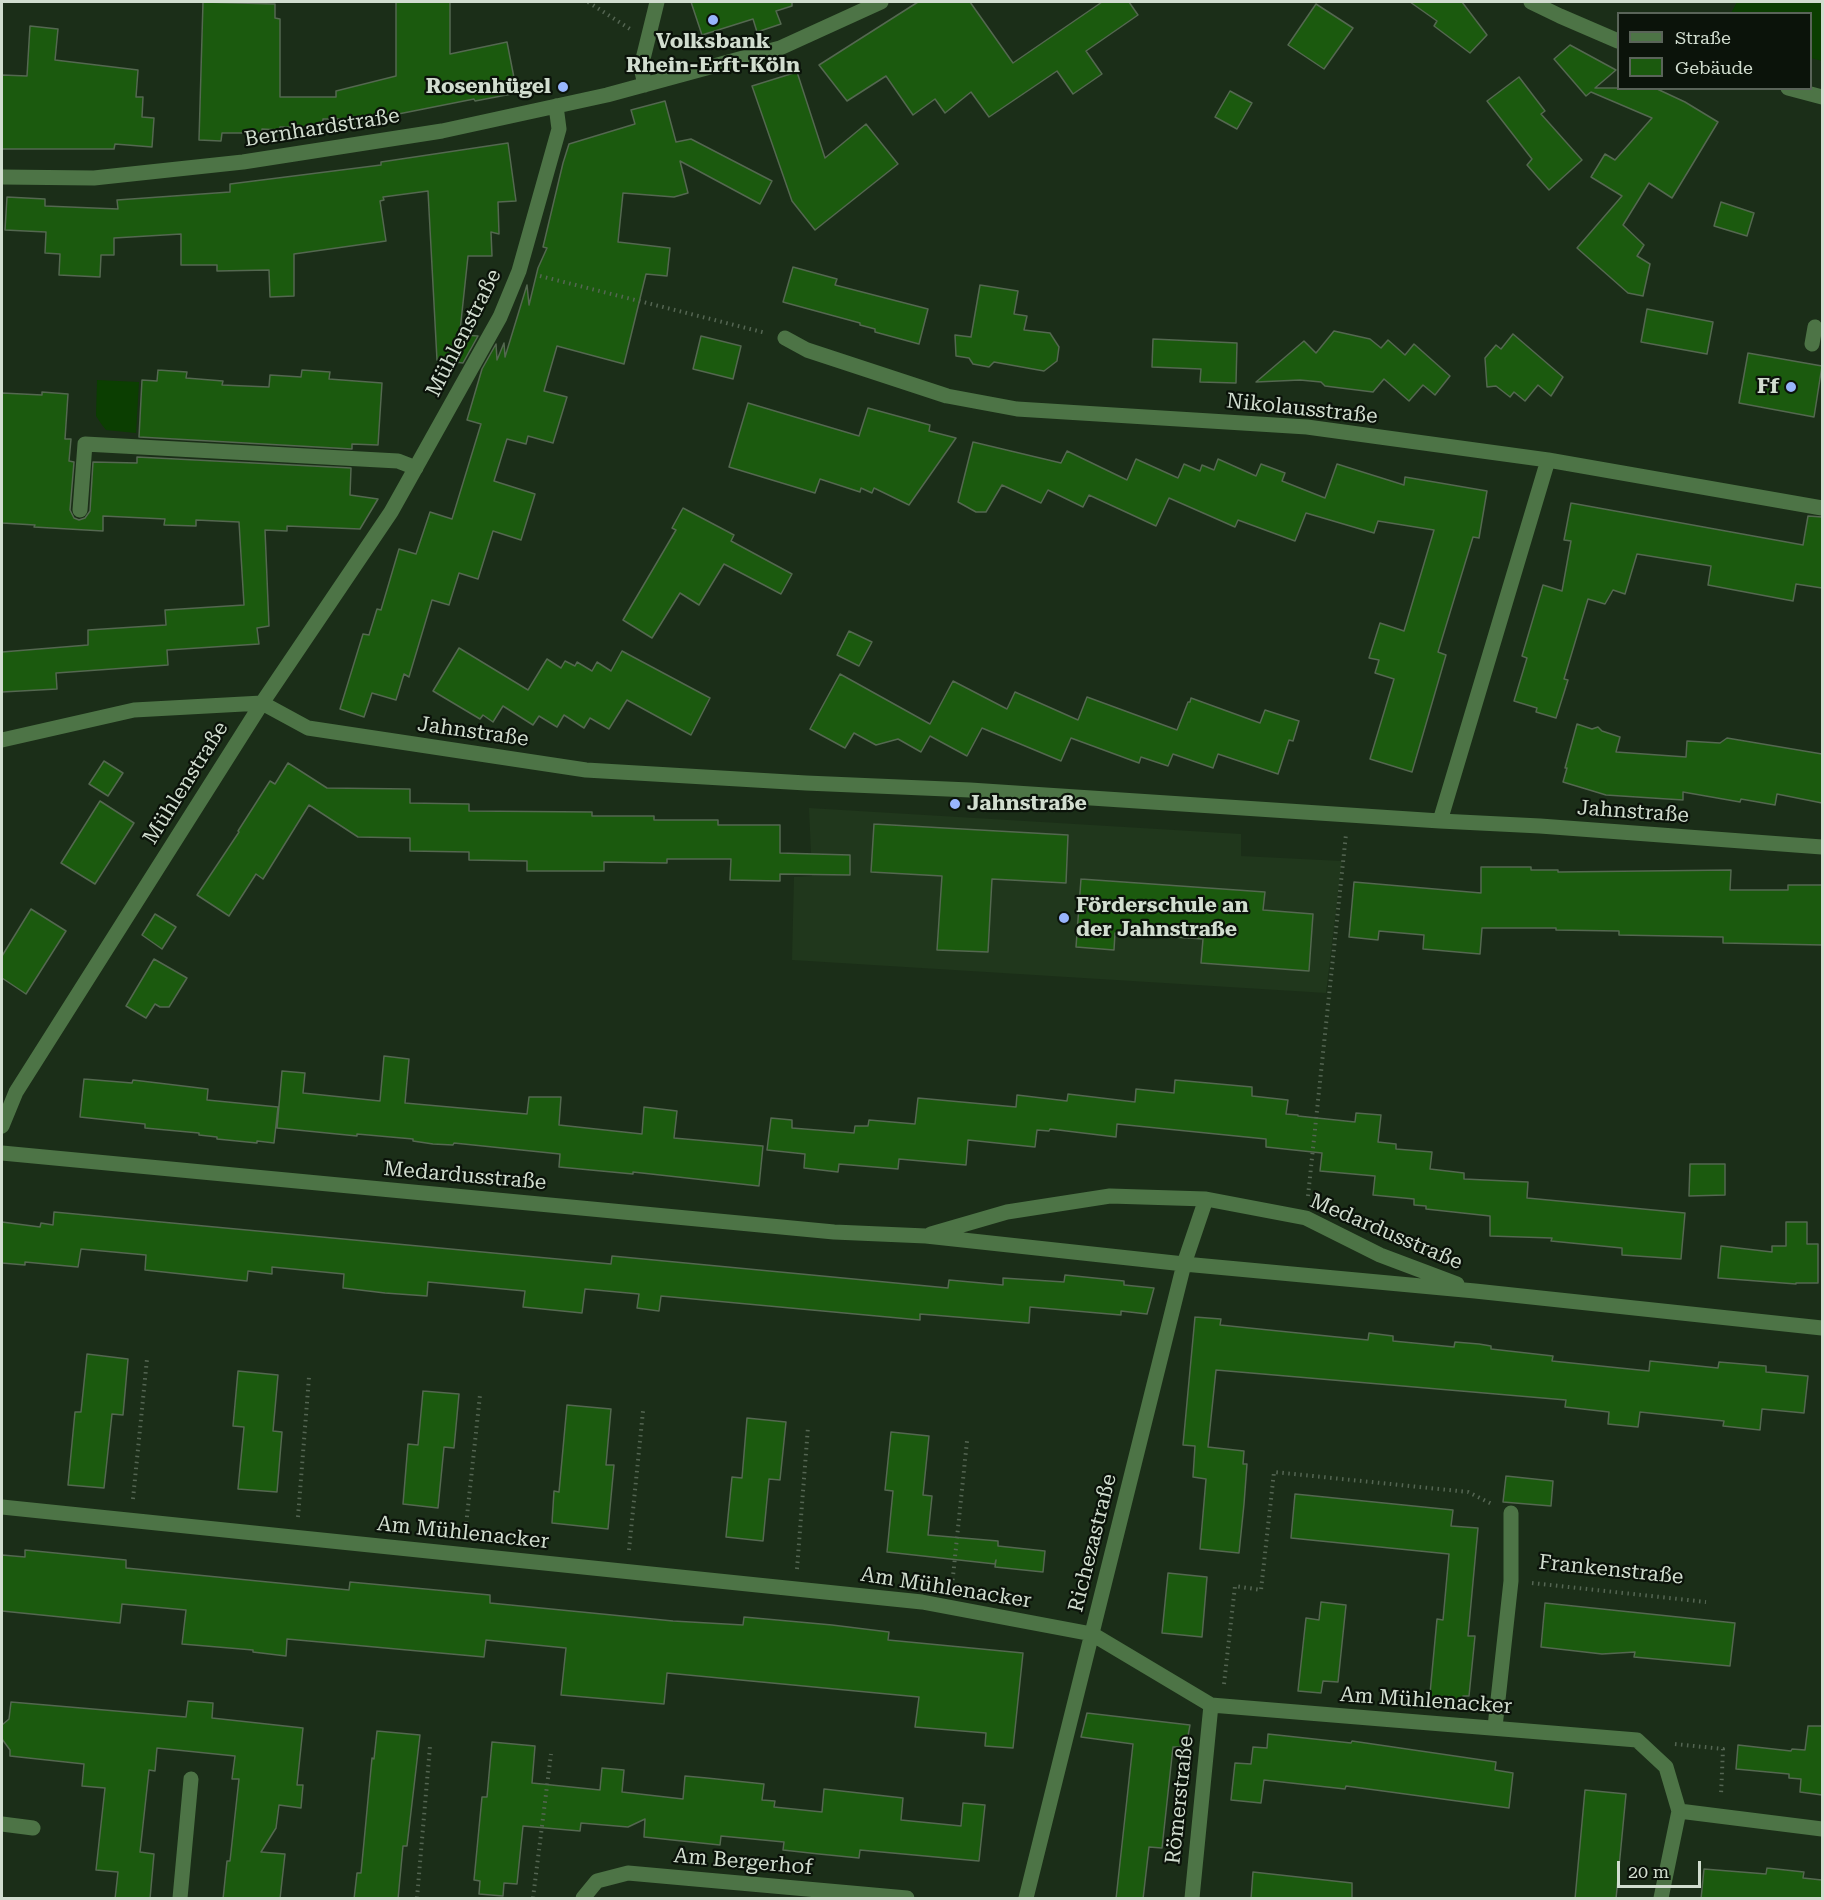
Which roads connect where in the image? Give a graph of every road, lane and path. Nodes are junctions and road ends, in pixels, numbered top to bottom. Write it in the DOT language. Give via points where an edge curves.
graph roads {
  1 [pos="588,2"];
  2 [pos="657,2"];
  3 [pos="881,2"];
  4 [pos="1531,2"];
  5 [pos="648,41"];
  6 [pos="1617,41"];
  7 [pos="645,85"];
  8 [pos="1796,90"];
  9 [pos="1822,97"];
  10 [pos="556,106"];
  11 [pos="2,177"];
  12 [pos="519,271"];
  13 [pos="1815,327"];
  14 [pos="785,338"];
  15 [pos="1812,344"];
  16 [pos="1548,460"];
  17 [pos="416,468"];
  18 [pos="1822,508"];
  19 [pos="80,510"];
  20 [pos="262,703"];
  21 [pos="2,741"];
  22 [pos="1348,815"];
  23 [pos="1440,821"];
  24 [pos="1822,847"];
  25 [pos="2,1126"];
  26 [pos="2,1153"];
  27 [pos="1206,1200"];
  28 [pos="1306,1218"];
  29 [pos="926,1236"];
  30 [pos="1184,1264"];
  31 [pos="1475,1291"];
  32 [pos="1822,1328"];
  33 [pos="147,1359"];
  34 [pos="309,1377"];
  35 [pos="480,1395"];
  36 [pos="643,1411"];
  37 [pos="808,1427"];
  38 [pos="967,1441"];
  39 [pos="2,1507"];
  40 [pos="1511,1513"];
  41 [pos="131,1520"];
  42 [pos="296,1537"];
  43 [pos="462,1554"];
  44 [pos="626,1571"];
  45 [pos="1511,1581"];
  46 [pos="796,1589"];
  47 [pos="1706,1602"];
  48 [pos="950,1607"];
  49 [pos="1092,1634"];
  50 [pos="1216,1705"];
  51 [pos="1495,1727"];
  52 [pos="1637,1740"];
  53 [pos="430,1746"];
  54 [pos="551,1754"];
  55 [pos="191,1779"];
  56 [pos="1679,1811"];
  57 [pos="1720,1816"];
  58 [pos="2,1824"];
  59 [pos="33,1828"];
  60 [pos="1822,1829"];
  61 [pos="180,1899"];
  62 [pos="417,1899"];
  63 [pos="533,1899"];
  64 [pos="583,1899"];
  65 [pos="907,1899"];
  66 [pos="1026,1899"];
  67 [pos="1192,1899"];
  68 [pos="1661,1899"];
  1 -- 5 [label="path"];
  2 -- 5 [label="street"];
  3 -- 7 [label="street, Bernhardstraße" via="780,48"];
  4 -- 6 [label="street"];
  5 -- 7 [label="street" via="641,67"];
  7 -- 10 [label="street, Bernhardstraße"];
  8 -- 9 [label="street"];
  10 -- 11 [label="street, Bernhardstraße" via="442,131 243,162 94,178"];
  10 -- 12 [label="street, Mühlenstraße" via="559,129"];
  12 -- 14 [label="path"];
  12 -- 17 [label="street, Mühlenstraße" via="500,317"];
  13 -- 15 [label="street"];
  14 -- 16 [label="street, Nikolausstraße" via="807,350 947,396 1017,409 1307,427"];
  16 -- 18 [label="street, Nikolausstraße"];
  16 -- 23 [label="street"];
  17 -- 19 [label="street" via="398,461 86,444"];
  17 -- 20 [label="street, Mühlenstraße" via="391,512"];
  20 -- 21 [label="street" via="134,710"];
  20 -- 22 [label="street, Jahnstraße" via="308,728 586,770"];
  20 -- 25 [label="street, Mühlenstraße" via="16,1092"];
  22 -- 23 [label="street, Jahnstraße"];
  22 -- 28 [label="path"];
  23 -- 24 [label="street, Jahnstraße"];
  26 -- 29 [label="street, Medardusstraße" via="822,1230"];
  27 -- 28 [label="street, Medardusstraße"];
  27 -- 29 [label="street, Medardusstraße" via="1110,1196 1007,1212"];
  27 -- 30 [label="street, Richezastraße"];
  28 -- 31 [label="street, Medardusstraße" via="1380,1255"];
  29 -- 30 [label="street, Medardusstraße"];
  30 -- 31 [label="street, Medardusstraße"];
  30 -- 49 [label="street, Richezastraße"];
  31 -- 32 [label="street, Medardusstraße"];
  33 -- 41 [label="path"];
  34 -- 42 [label="path"];
  35 -- 43 [label="path"];
  36 -- 44 [label="path"];
  37 -- 46 [label="path"];
  38 -- 48 [label="path"];
  39 -- 41 [label="street, Am Mühlenacker"];
  40 -- 45 [label="street, Frankenstraße"];
  40 -- 50 [label="path" via="1468,1492 1274,1472 1261,1590 1235,1586"];
  41 -- 42 [label="street, Am Mühlenacker"];
  42 -- 43 [label="street, Am Mühlenacker"];
  43 -- 44 [label="street, Am Mühlenacker"];
  44 -- 46 [label="street, Am Mühlenacker"];
  45 -- 47 [label="path, Frankenstraße"];
  45 -- 51 [label="street, Frankenstraße"];
  46 -- 48 [label="street, Am Mühlenacker"];
  48 -- 49 [label="street, Am Mühlenacker"];
  49 -- 50 [label="street, Am Mühlenacker"];
  49 -- 66 [label="street, Richezastraße"];
  50 -- 51 [label="street, Am Mühlenacker"];
  50 -- 67 [label="street, Römerstraße"];
  51 -- 52 [label="street, Am Mühlenacker"];
  52 -- 56 [label="street" via="1666,1767"];
  52 -- 57 [label="path" via="1723,1749"];
  53 -- 62 [label="path"];
  54 -- 63 [label="path"];
  55 -- 61 [label="street"];
  56 -- 57 [label="street"];
  56 -- 68 [label="street"];
  57 -- 60 [label="street"];
  58 -- 59 [label="street"];
  64 -- 65 [label="street, Am Bergerhof" via="597,1881 628,1873"];
}
